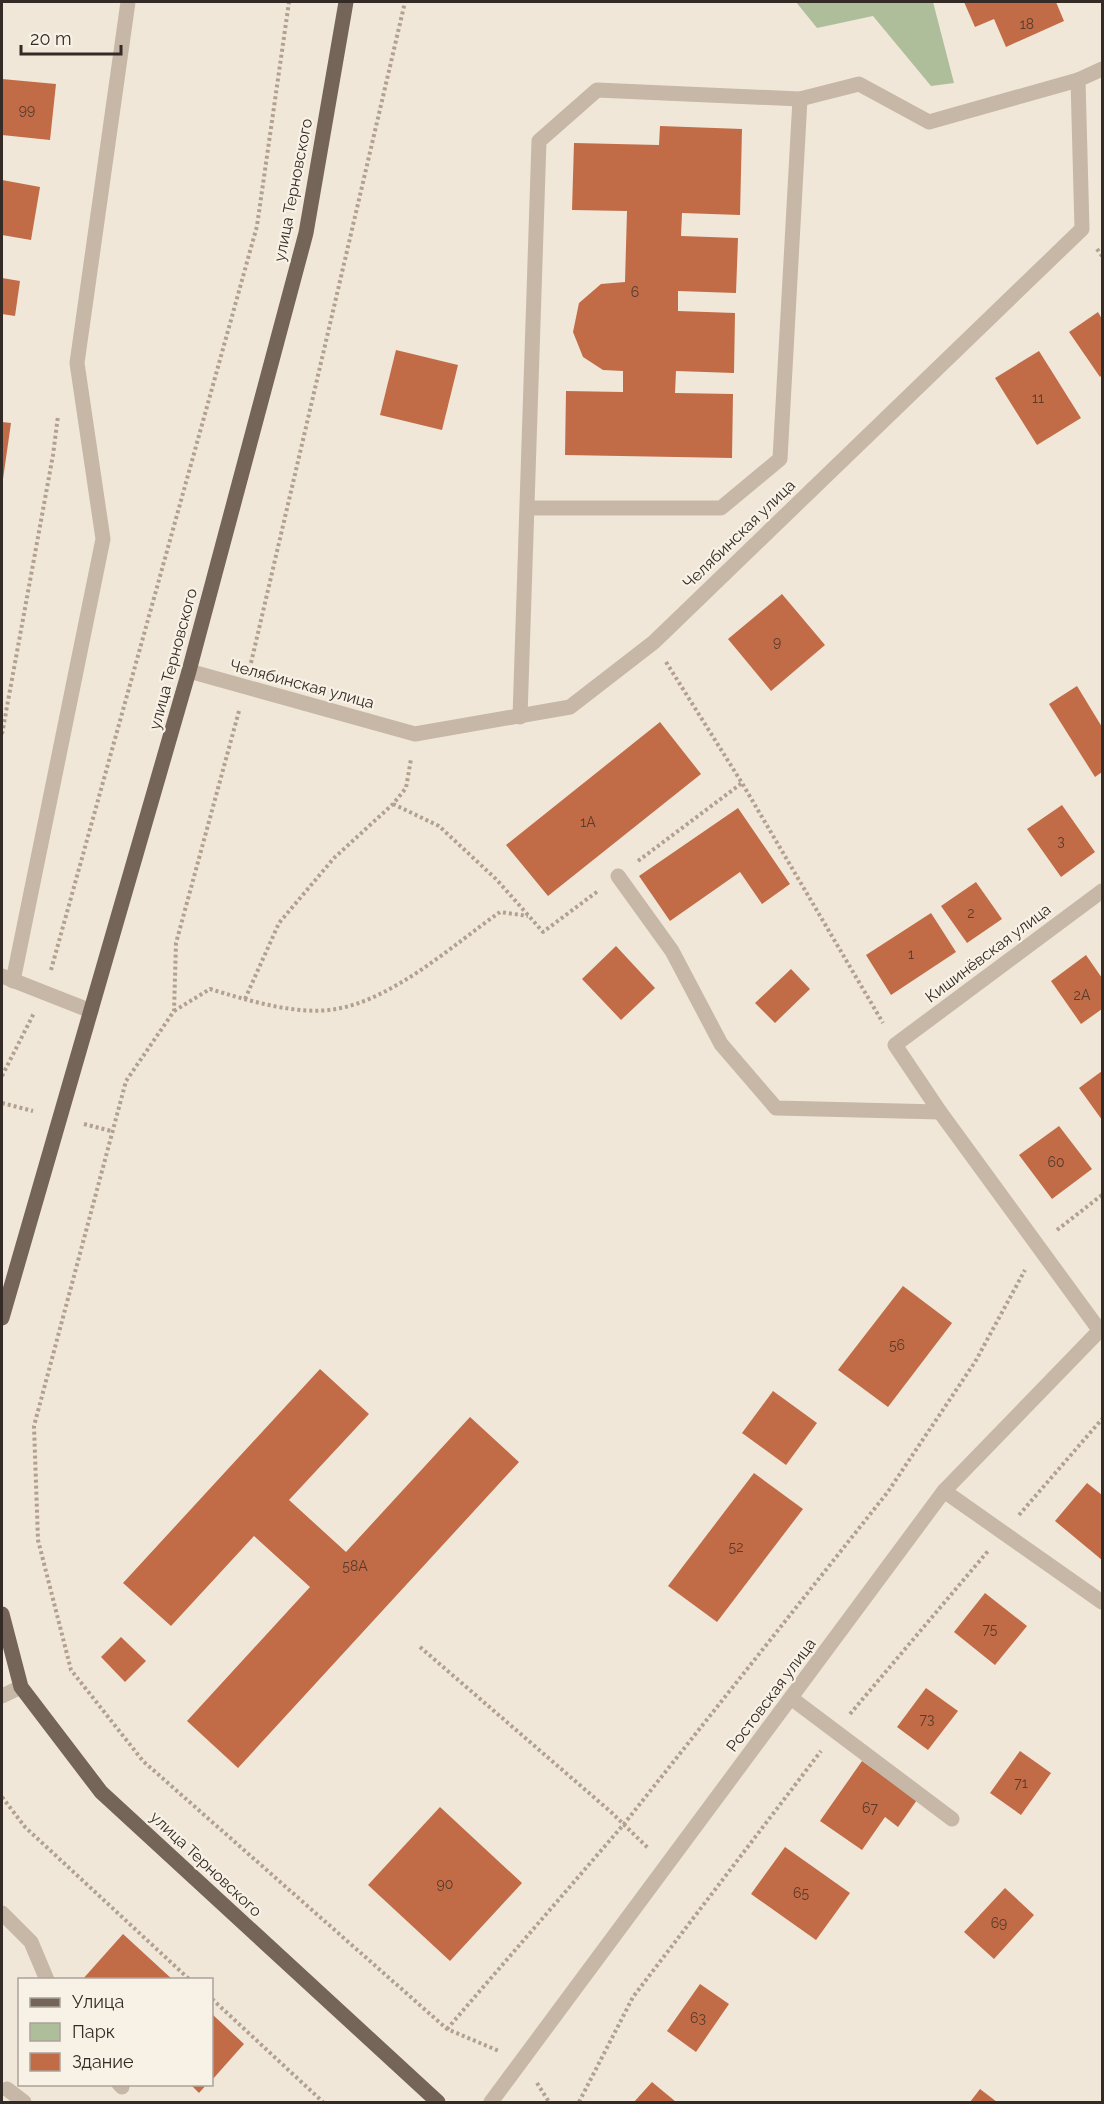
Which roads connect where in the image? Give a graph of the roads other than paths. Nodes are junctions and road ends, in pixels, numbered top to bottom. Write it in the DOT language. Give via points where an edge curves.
graph roads {
  1 [pos="128,2"];
  2 [pos="346,2"];
  3 [pos="1102,69"];
  4 [pos="1078,80"];
  5 [pos="800,99"];
  6 [pos="528,508"];
  7 [pos="189,671"];
  8 [pos="520,717"];
  9 [pos="618,876"];
  10 [pos="1102,891"];
  11 [pos="7,979"];
  12 [pos="91,1011"];
  13 [pos="940,1112"];
  14 [pos="2,1318"];
  15 [pos="1101,1329"];
  16 [pos="944,1491"];
  17 [pos="1102,1602"];
  18 [pos="2,1614"];
  19 [pos="21,1687"];
  20 [pos="2,1696"];
  21 [pos="791,1698"];
  22 [pos="952,1819"];
  23 [pos="2,1912"];
  24 [pos="46,1978"];
  25 [pos="7,2089"];
  26 [pos="24,2103"];
  27 [pos="438,2103"];
  28 [pos="491,2103"];
  1 -- 11 [label="street" via="77,363 103,539"];
  2 -- 7 [label="main road, улица Терновского" via="306,233"];
  3 -- 4 [label="street"];
  4 -- 5 [label="street" via="929,122 859,84"];
  4 -- 8 [label="street, Челябинская улица" via="1083,229 654,642 570,707"];
  5 -- 6 [label="street" via="780,459 721,508"];
  5 -- 6 [label="street" via="597,90 539,141"];
  6 -- 8 [label="street"];
  7 -- 8 [label="street, Челябинская улица" via="415,734"];
  7 -- 12 [label="main road, улица Терновского"];
  9 -- 13 [label="street" via="672,951 721,1044 776,1108"];
  10 -- 13 [label="street, Кишинёвская улица" via="896,1045"];
  11 -- 12 [label="street"];
  12 -- 14 [label="main road, улица Терновского"];
  13 -- 15 [label="street"];
  15 -- 16 [label="street, Ростовская улица"];
  16 -- 17 [label="street"];
  16 -- 21 [label="street, Ростовская улица"];
  18 -- 19 [label="main road, улица Терновского"];
  19 -- 20 [label="street"];
  19 -- 27 [label="main road, улица Терновского" via="101,1792"];
  21 -- 22 [label="street"];
  21 -- 28 [label="street, Ростовская улица"];
  23 -- 24 [label="street" via="31,1942"];
  25 -- 26 [label="street"];
}
